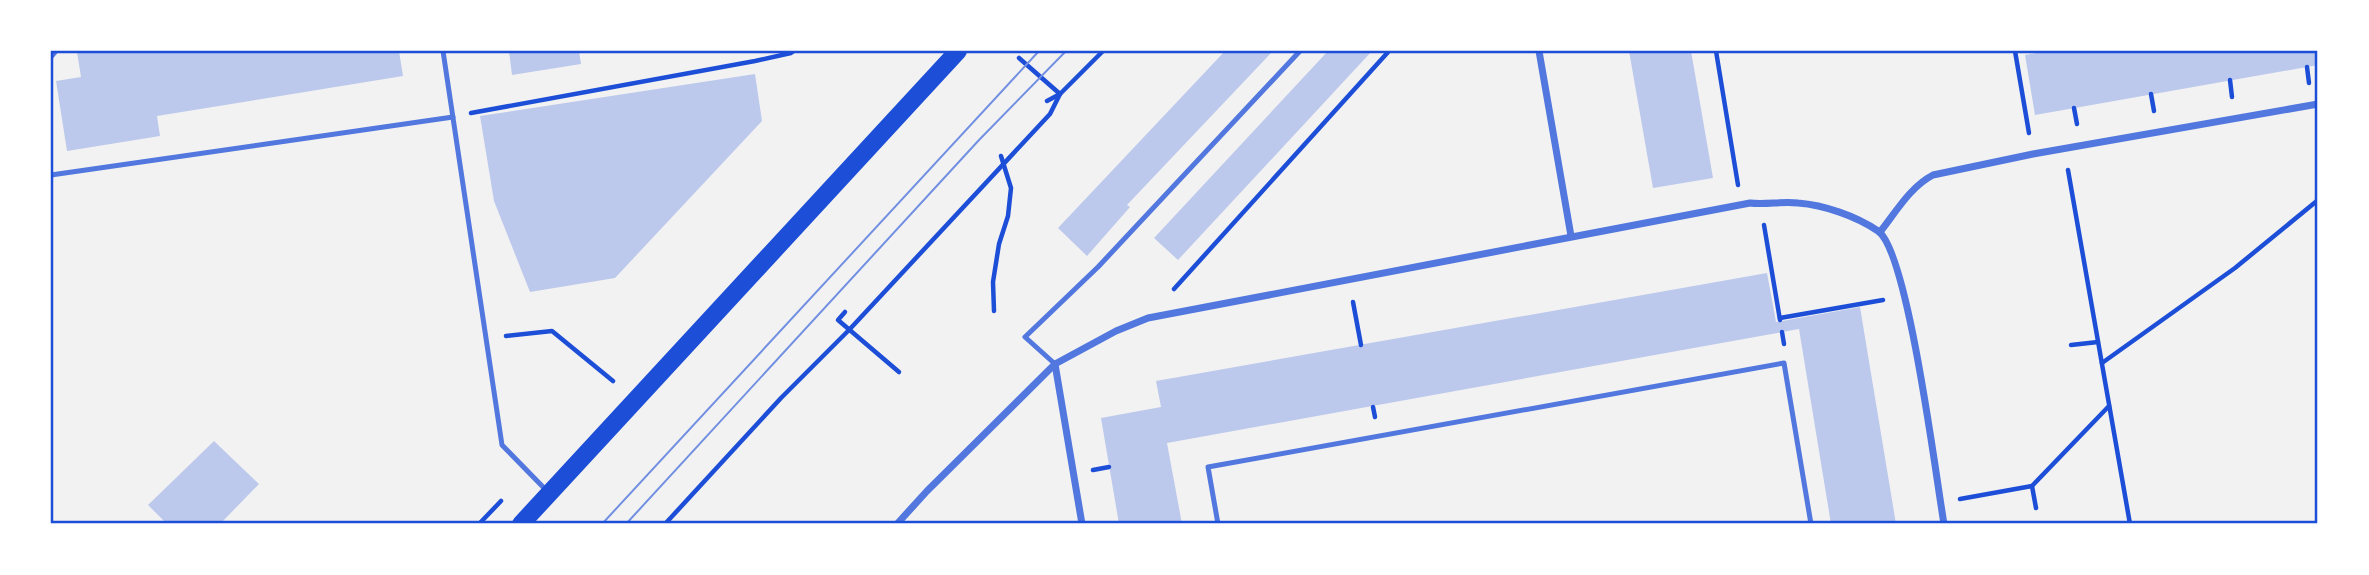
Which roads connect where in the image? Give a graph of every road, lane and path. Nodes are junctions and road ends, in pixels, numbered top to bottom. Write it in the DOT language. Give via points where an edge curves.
graph roads {
  1 [pos="56,51"];
  2 [pos="443,51"];
  3 [pos="794,51"];
  4 [pos="958,51"];
  5 [pos="1103,51"];
  6 [pos="1300,51"];
  7 [pos="1390,51"];
  8 [pos="1539,51"];
  9 [pos="1716,51"];
  10 [pos="2015,51"];
  11 [pos="51,57"];
  12 [pos="1019,58"];
  13 [pos="2230,80"];
  14 [pos="1060,94"];
  15 [pos="2151,94"];
  16 [pos="2232,99"];
  17 [pos="1047,101"];
  18 [pos="2318,104"];
  19 [pos="2153,106"];
  20 [pos="2074,108"];
  21 [pos="453,117"];
  22 [pos="2076,120"];
  23 [pos="2028,125"];
  24 [pos="2064,149"];
  25 [pos="1001,156"];
  26 [pos="1004,164"];
  27 [pos="51,175"];
  28 [pos="1736,176"];
  29 [pos="2318,200"];
  30 [pos="1760,204"];
  31 [pos="1880,232"];
  32 [pos="1571,236"];
  33 [pos="1348,279"];
  34 [pos="1905,296"];
  35 [pos="994,311"];
  36 [pos="845,312"];
  37 [pos="1148,318"];
  38 [pos="849,330"];
  39 [pos="486,338"];
  40 [pos="2098,342"];
  41 [pos="1361,345"];
  42 [pos="2071,345"];
  43 [pos="2102,363"];
  44 [pos="1055,364"];
  45 [pos="899,372"];
  46 [pos="613,381"];
  47 [pos="2110,406"];
  48 [pos="1109,467"];
  49 [pos="1098,469"];
  50 [pos="2032,486"];
  51 [pos="549,493"];
  52 [pos="1940,503"];
  53 [pos="2036,508"];
  54 [pos="521,524"];
  55 [pos="665,524"];
  56 [pos="897,524"];
  57 [pos="1082,524"];
  58 [pos="1218,524"];
  59 [pos="1811,524"];
  60 [pos="1944,524"];
  61 [pos="2130,524"];
  1 -- 11 [label="lane"];
  2 -- 21 [label="lane"];
  3 -- 21 [label="path"];
  4 -- 51 [label="main road"];
  5 -- 14 [label="path"];
  6 -- 44 [label="lane" via="1098,267 1025,337"];
  7 -- 37 [label="path"];
  8 -- 32 [label="street"];
  9 -- 28 [label="path"];
  10 -- 23 [label="path"];
  12 -- 14 [label="path"];
  13 -- 16 [label="path"];
  14 -- 17 [label="path"];
  14 -- 26 [label="path" via="1050,114"];
  15 -- 19 [label="path"];
  18 -- 24 [label="street"];
  20 -- 22 [label="path"];
  21 -- 27 [label="lane"];
  21 -- 39 [label="lane"];
  24 -- 31 [label="street" via="1933,175 1915,188"];
  24 -- 40 [label="path"];
  25 -- 26 [label="path"];
  26 -- 35 [label="path" via="1011,188 993,282"];
  26 -- 38 [label="path"];
  29 -- 43 [label="path" via="2235,268"];
  30 -- 31 [label="street" via="1799,203 1837,211"];
  30 -- 32 [label="street"];
  30 -- 34 [label="path" via="1780,320"];
  31 -- 34 [label="street" via="1896,261"];
  32 -- 33 [label="street"];
  33 -- 37 [label="street"];
  33 -- 41 [label="path"];
  34 -- 52 [label="street"];
  36 -- 38 [label="path" via="838,320"];
  37 -- 44 [label="street"];
  38 -- 45 [label="path"];
  38 -- 55 [label="path"];
  39 -- 46 [label="path" via="552,331"];
  39 -- 51 [label="lane" via="502,445"];
  40 -- 42 [label="path"];
  40 -- 43 [label="path"];
  43 -- 47 [label="path"];
  44 -- 56 [label="street"];
  44 -- 57 [label="street"];
  47 -- 50 [label="path"];
  47 -- 61 [label="path"];
  48 -- 49 [label="path"];
  50 -- 52 [label="path"];
  50 -- 53 [label="path"];
  51 -- 54 [label="main road"];
  52 -- 60 [label="street"];
  58 -- 59 [label="lane" via="1208,467 1784,363"];
}
